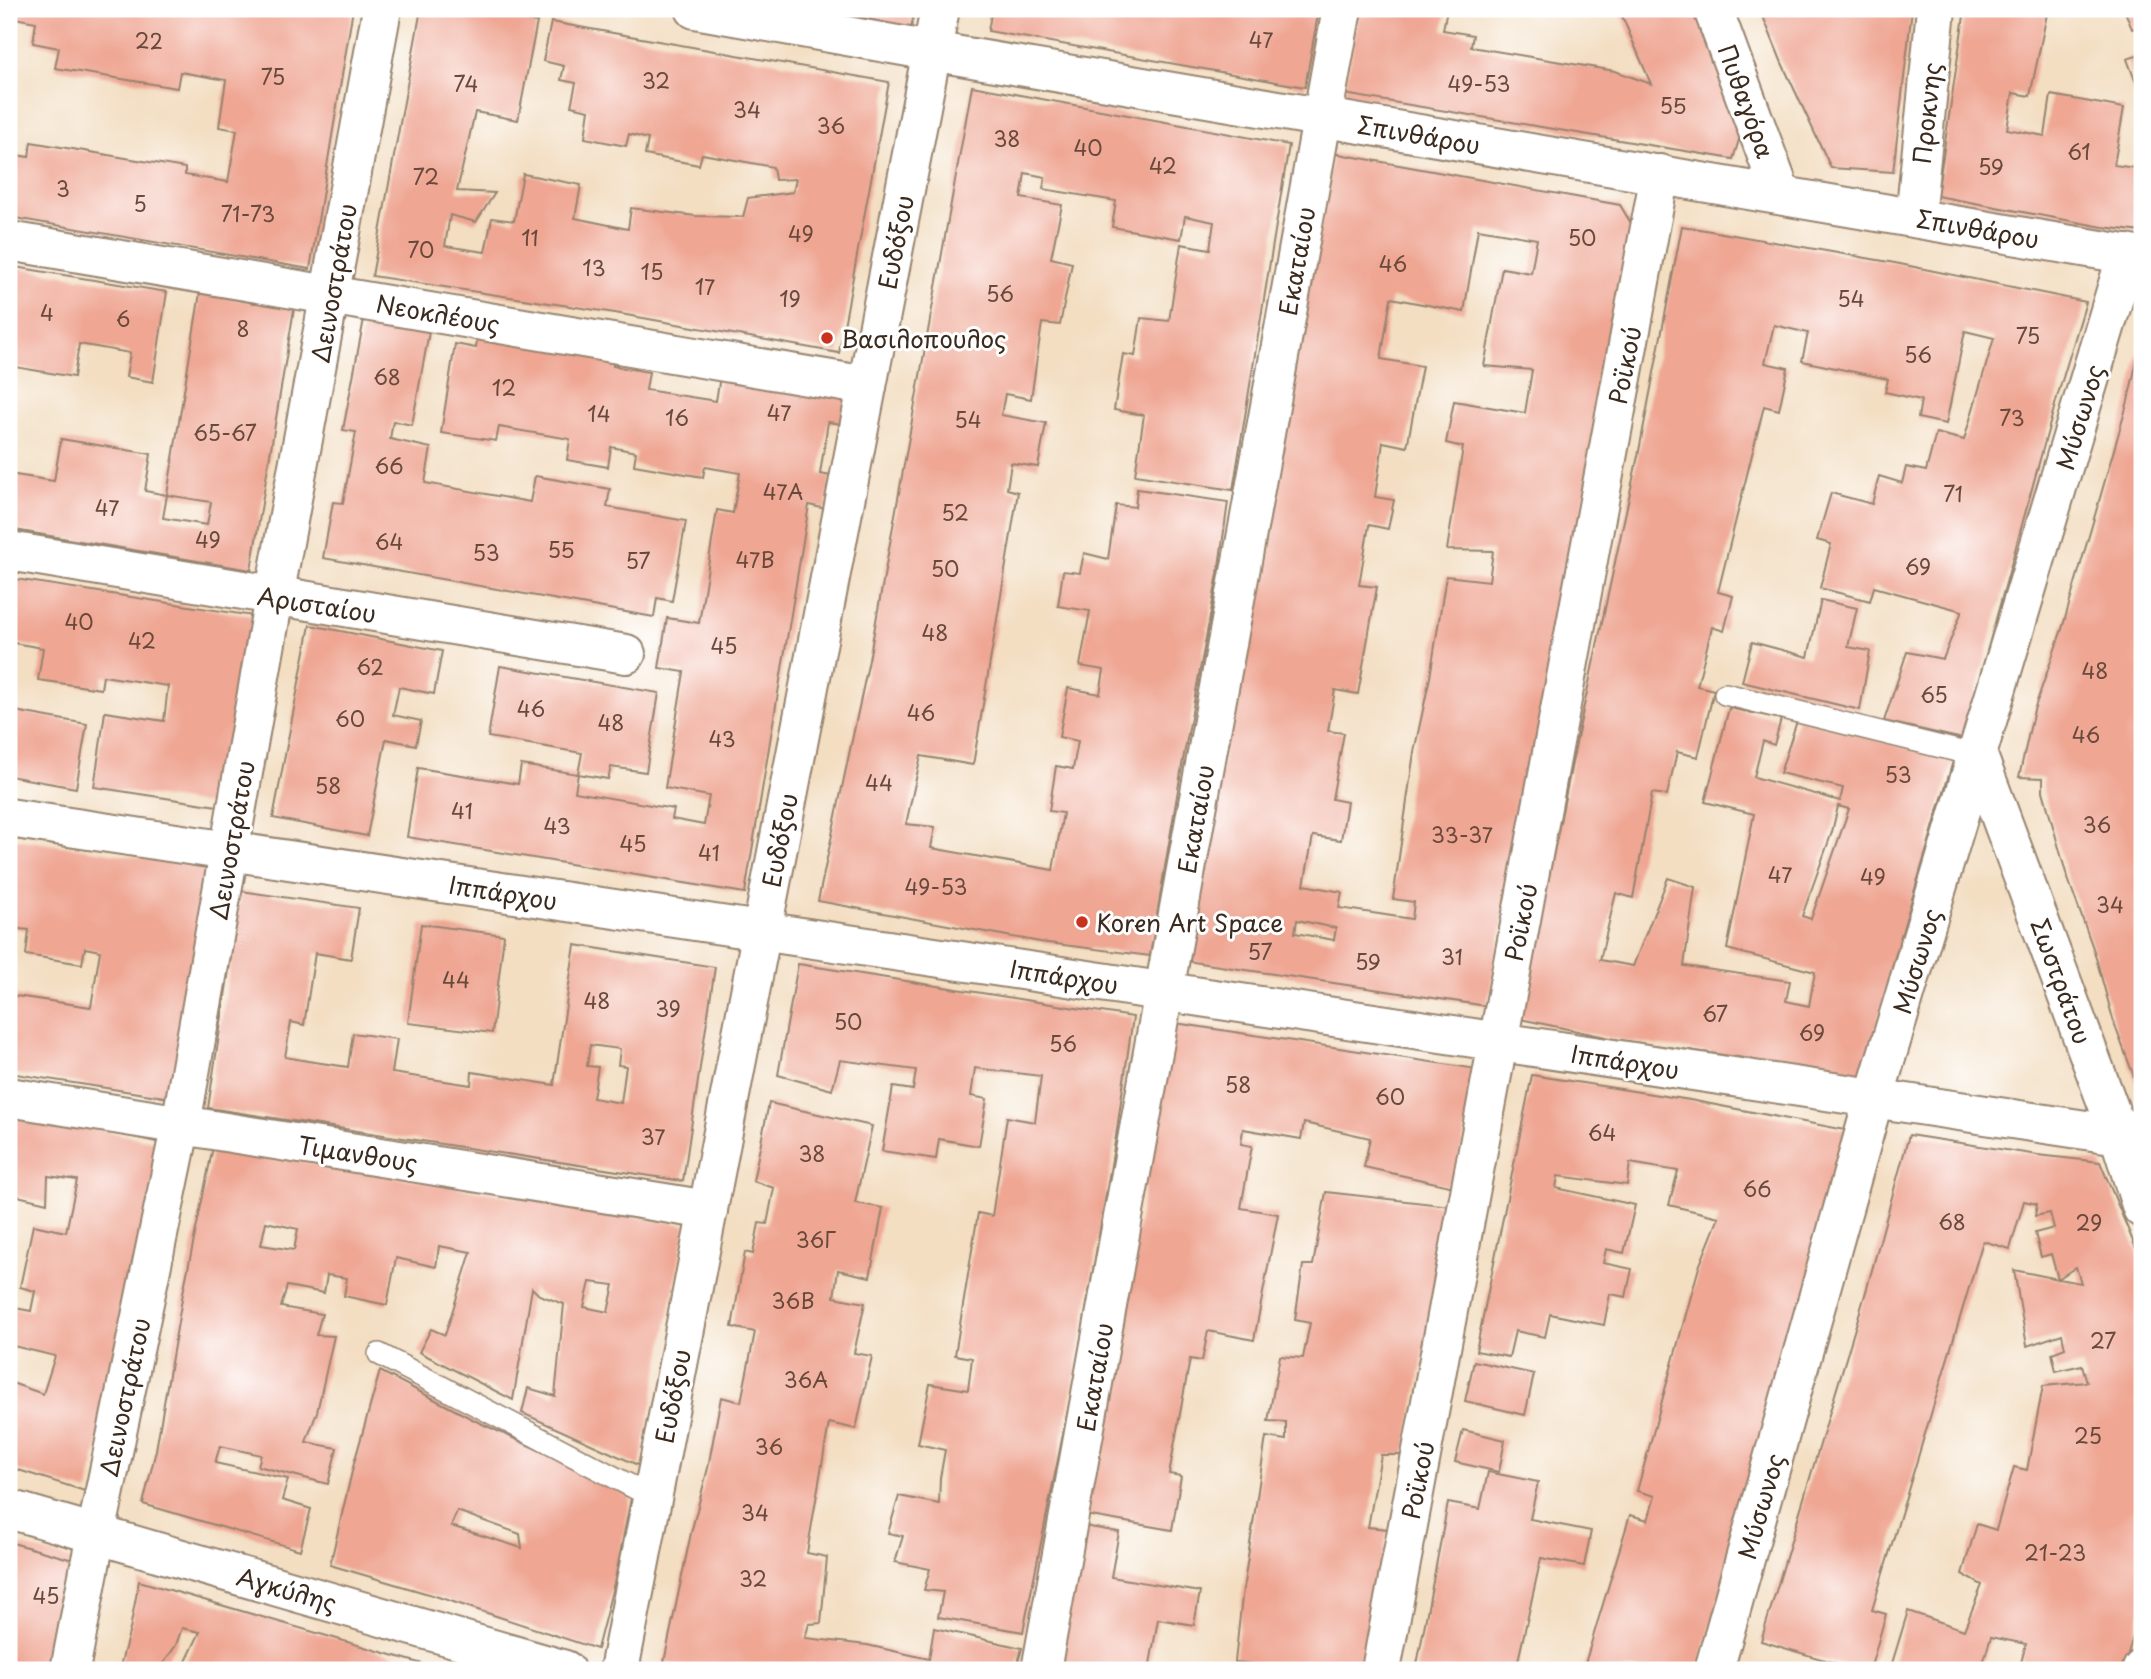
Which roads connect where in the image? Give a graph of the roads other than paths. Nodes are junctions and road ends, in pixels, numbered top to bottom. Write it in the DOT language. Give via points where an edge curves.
graph roads {
  1 [pos="382,9"];
  2 [pos="695,9"];
  3 [pos="940,9"];
  4 [pos="1342,9"];
  5 [pos="1713,9"];
  6 [pos="1937,9"];
  7 [pos="931,51"];
  8 [pos="1322,117"];
  9 [pos="1660,174"];
  10 [pos="1781,194"];
  11 [pos="1916,218"];
  12 [pos="9,241"];
  13 [pos="2135,255"];
  14 [pos="331,295"];
  15 [pos="867,386"];
  16 [pos="9,551"];
  17 [pos="274,597"];
  18 [pos="626,654"];
  19 [pos="1725,694"];
  20 [pos="1978,755"];
  21 [pos="9,817"];
  22 [pos="230,851"];
  23 [pos="762,931"];
  24 [pos="1163,991"];
  25 [pos="1498,1042"];
  26 [pos="9,1097"];
  27 [pos="1874,1098"];
  28 [pos="181,1124"];
  29 [pos="2131,1131"];
  30 [pos="2142,1208"];
  31 [pos="708,1210"];
  32 [pos="379,1354"];
  33 [pos="652,1497"];
  34 [pos="9,1509"];
  35 [pos="96,1534"];
  36 [pos="71,1670"];
  37 [pos="565,1670"];
  38 [pos="619,1670"];
  39 [pos="1041,1670"];
  40 [pos="1381,1670"];
  41 [pos="1714,1670"];
  1 -- 14 [label="street, Δεινοστράτου"];
  2 -- 7 [label="street, Σπινθάρου"];
  3 -- 7 [label="street, Ευδόξου"];
  4 -- 8 [label="street, Εκαταίου"];
  5 -- 10 [label="street, Πυθαγόρα"];
  6 -- 11 [label="street, Προκνης"];
  7 -- 8 [label="street, Σπινθάρου"];
  7 -- 15 [label="street, Ευδόξου"];
  8 -- 9 [label="street, Σπινθάρου"];
  8 -- 24 [label="street, Εκαταίου"];
  9 -- 10 [label="street, Σπινθάρου"];
  9 -- 25 [label="street, Ροϊκού"];
  10 -- 11 [label="street, Σπινθάρου"];
  11 -- 13 [label="street, Σπινθάρου"];
  12 -- 14 [label="street, Νεοκλέους"];
  13 -- 20 [label="street, Μύσωνος"];
  14 -- 15 [label="street, Νεοκλέους"];
  14 -- 17 [label="street, Δεινοστράτου"];
  15 -- 23 [label="street, Ευδόξου"];
  16 -- 17 [label="street, Αρισταίου"];
  17 -- 18 [label="street, Αρισταίου"];
  17 -- 22 [label="street, Δεινοστράτου"];
  19 -- 20 [label="lane"];
  20 -- 27 [label="street, Μύσωνος"];
  20 -- 29 [label="street, Σωστράτου"];
  21 -- 22 [label="street, Ιππάρχου"];
  22 -- 23 [label="street, Ιππάρχου"];
  22 -- 28 [label="street, Δεινοστράτου"];
  23 -- 24 [label="street, Ιππάρχου"];
  23 -- 31 [label="street, Ευδόξου"];
  24 -- 25 [label="street, Ιππάρχου"];
  24 -- 39 [label="street, Εκαταίου"];
  25 -- 27 [label="street, Ιππάρχου"];
  25 -- 40 [label="street, Ροϊκού"];
  26 -- 28 [label="street, Τιμανθους"];
  27 -- 29 [label="street, Ιππάρχου"];
  27 -- 41 [label="street, Μύσωνος"];
  28 -- 31 [label="street, Τιμανθους"];
  28 -- 35 [label="street, Δεινοστράτου"];
  29 -- 30 [label="street, Σωστράτου"];
  31 -- 33 [label="street, Ευδόξου"];
  32 -- 33 [label="lane"];
  33 -- 38 [label="street, Ευδόξου"];
  34 -- 35 [label="street, Αγκύλης"];
  35 -- 36 [label="street, Δεινοστράτου"];
  35 -- 37 [label="street, Αγκύλης"];
}
